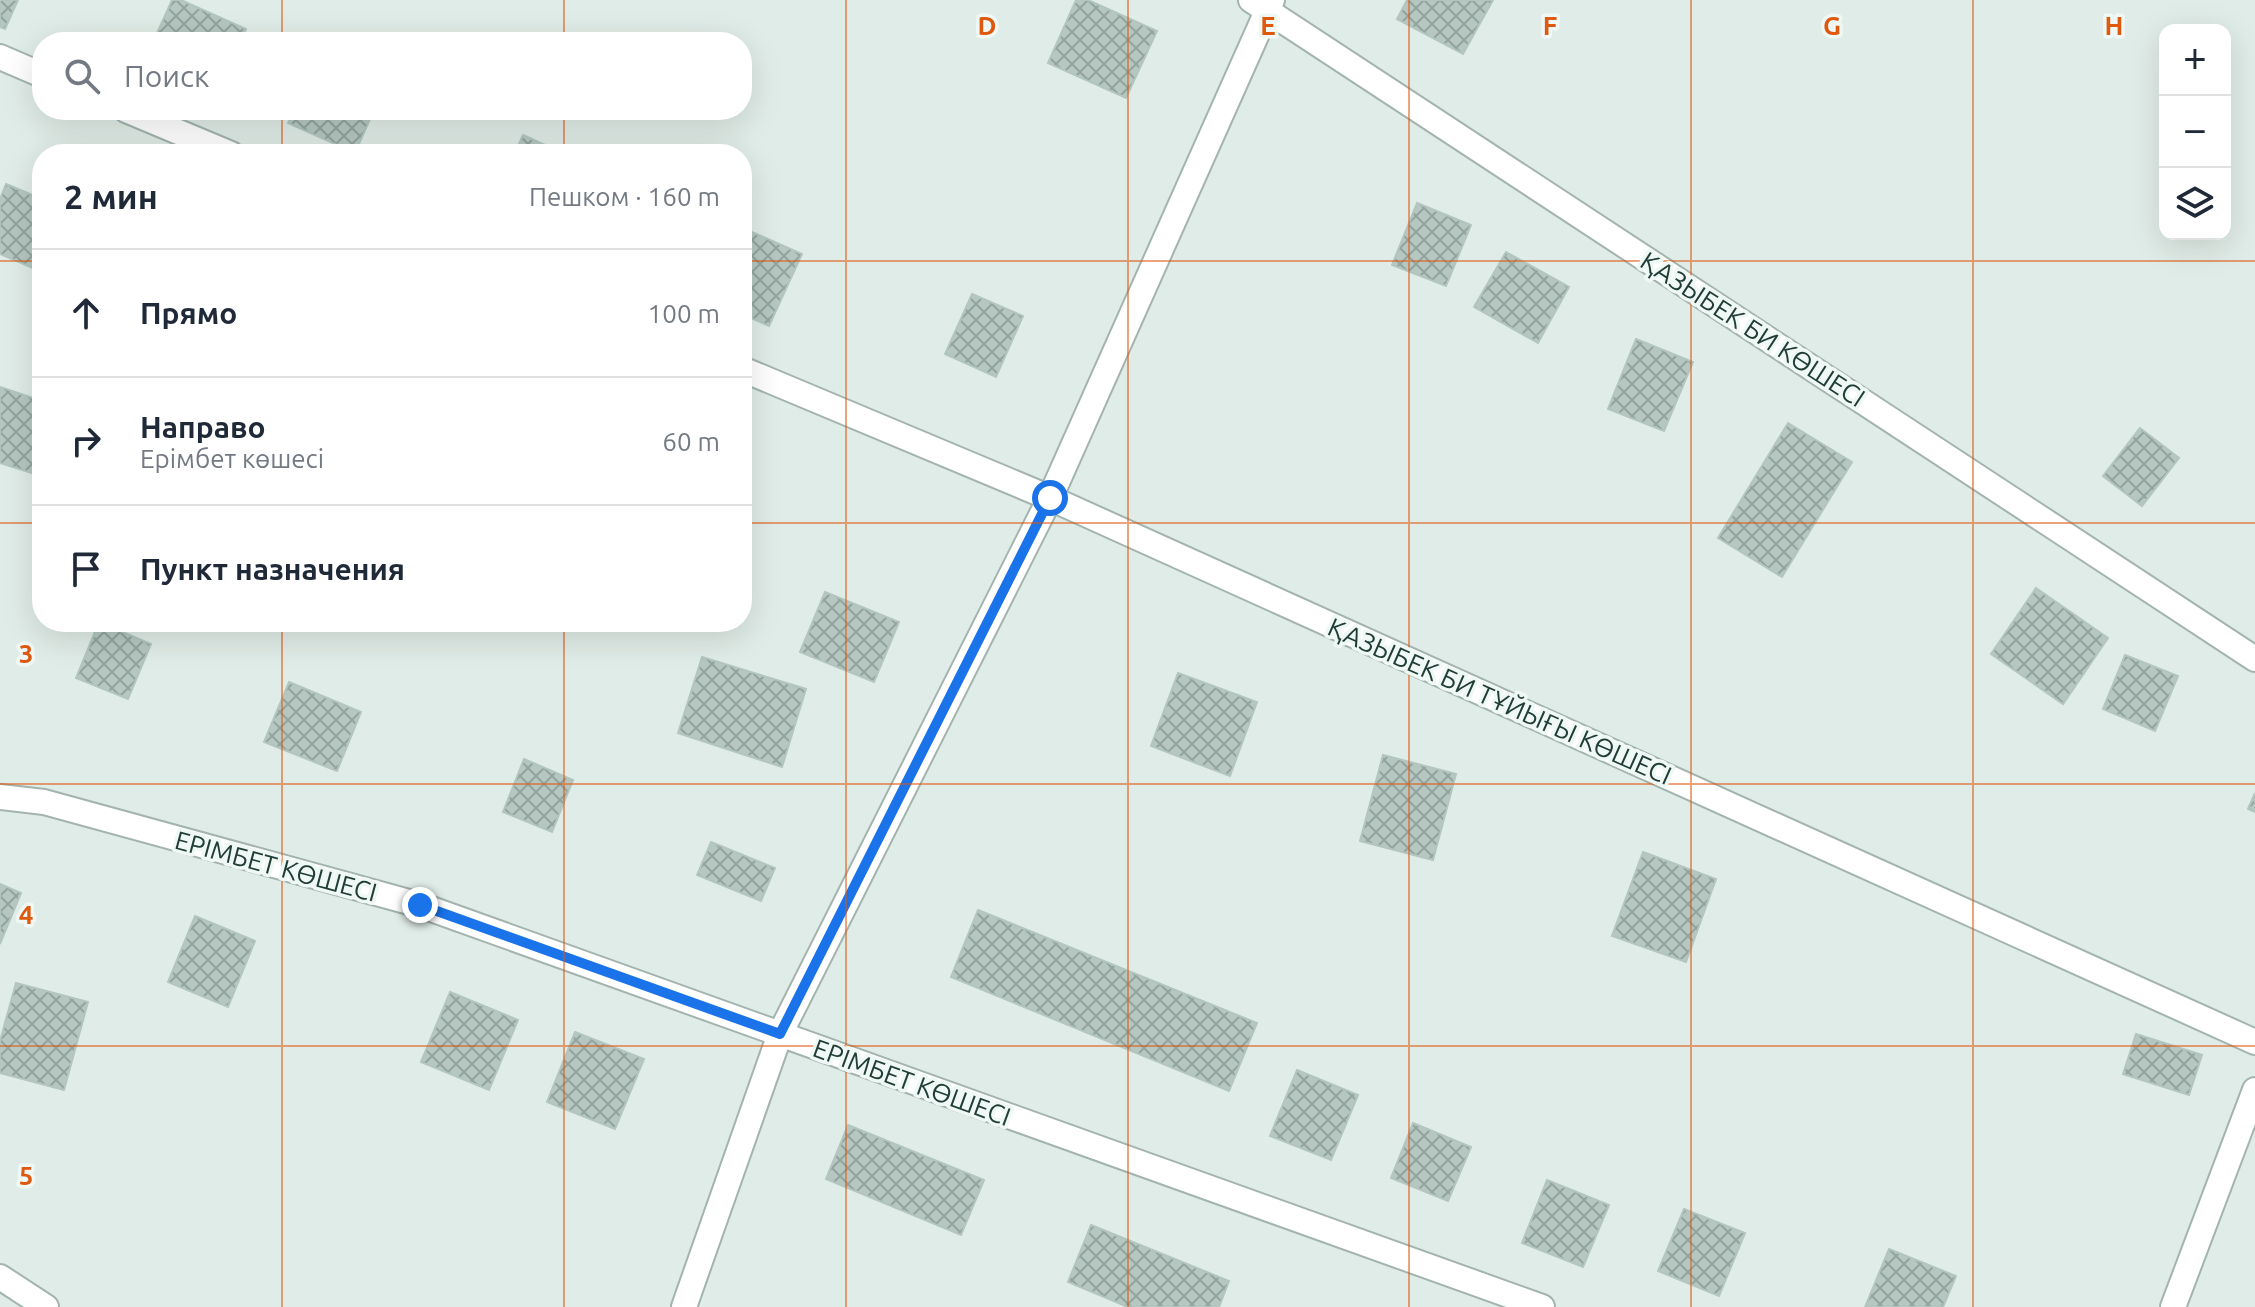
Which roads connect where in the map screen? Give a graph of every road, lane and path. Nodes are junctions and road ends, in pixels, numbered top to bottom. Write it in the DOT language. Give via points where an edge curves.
graph roads {
  1 [pos="1264,3"];
  2 [pos="0,57"];
  3 [pos="32,71"];
  4 [pos="150,120"];
  5 [pos="207,144"];
  6 [pos="752,373"];
  7 [pos="1050,498"];
  8 [pos="2255,659"];
  9 [pos="0,797"];
  10 [pos="780,1034"];
  11 [pos="2255,1042"];
  12 [pos="2255,1090"];
  13 [pos="0,1277"];
  14 [pos="46,1307"];
  15 [pos="684,1307"];
  16 [pos="1542,1307"];
  17 [pos="2173,1307"];
  1 -- 7 [label="street"];
  1 -- 8 [label="street, ҚАЗЫБЕК БИ КӨШЕСІ"];
  2 -- 3 [label="street"];
  4 -- 5 [label="street"];
  6 -- 7 [label="street, ҚАЗЫБЕК БИ ТҰЙЫҒЫ КӨШЕСІ"];
  7 -- 10 [label="street"];
  7 -- 11 [label="street, ҚАЗЫБЕК БИ ТҰЙЫҒЫ КӨШЕСІ"];
  9 -- 10 [label="street, ЕРІМБЕТ КӨШЕСІ" via="44,802 420,905"];
  10 -- 15 [label="street"];
  10 -- 16 [label="street, ЕРІМБЕТ КӨШЕСІ"];
  12 -- 17 [label="street"];
  13 -- 14 [label="street"];
}
